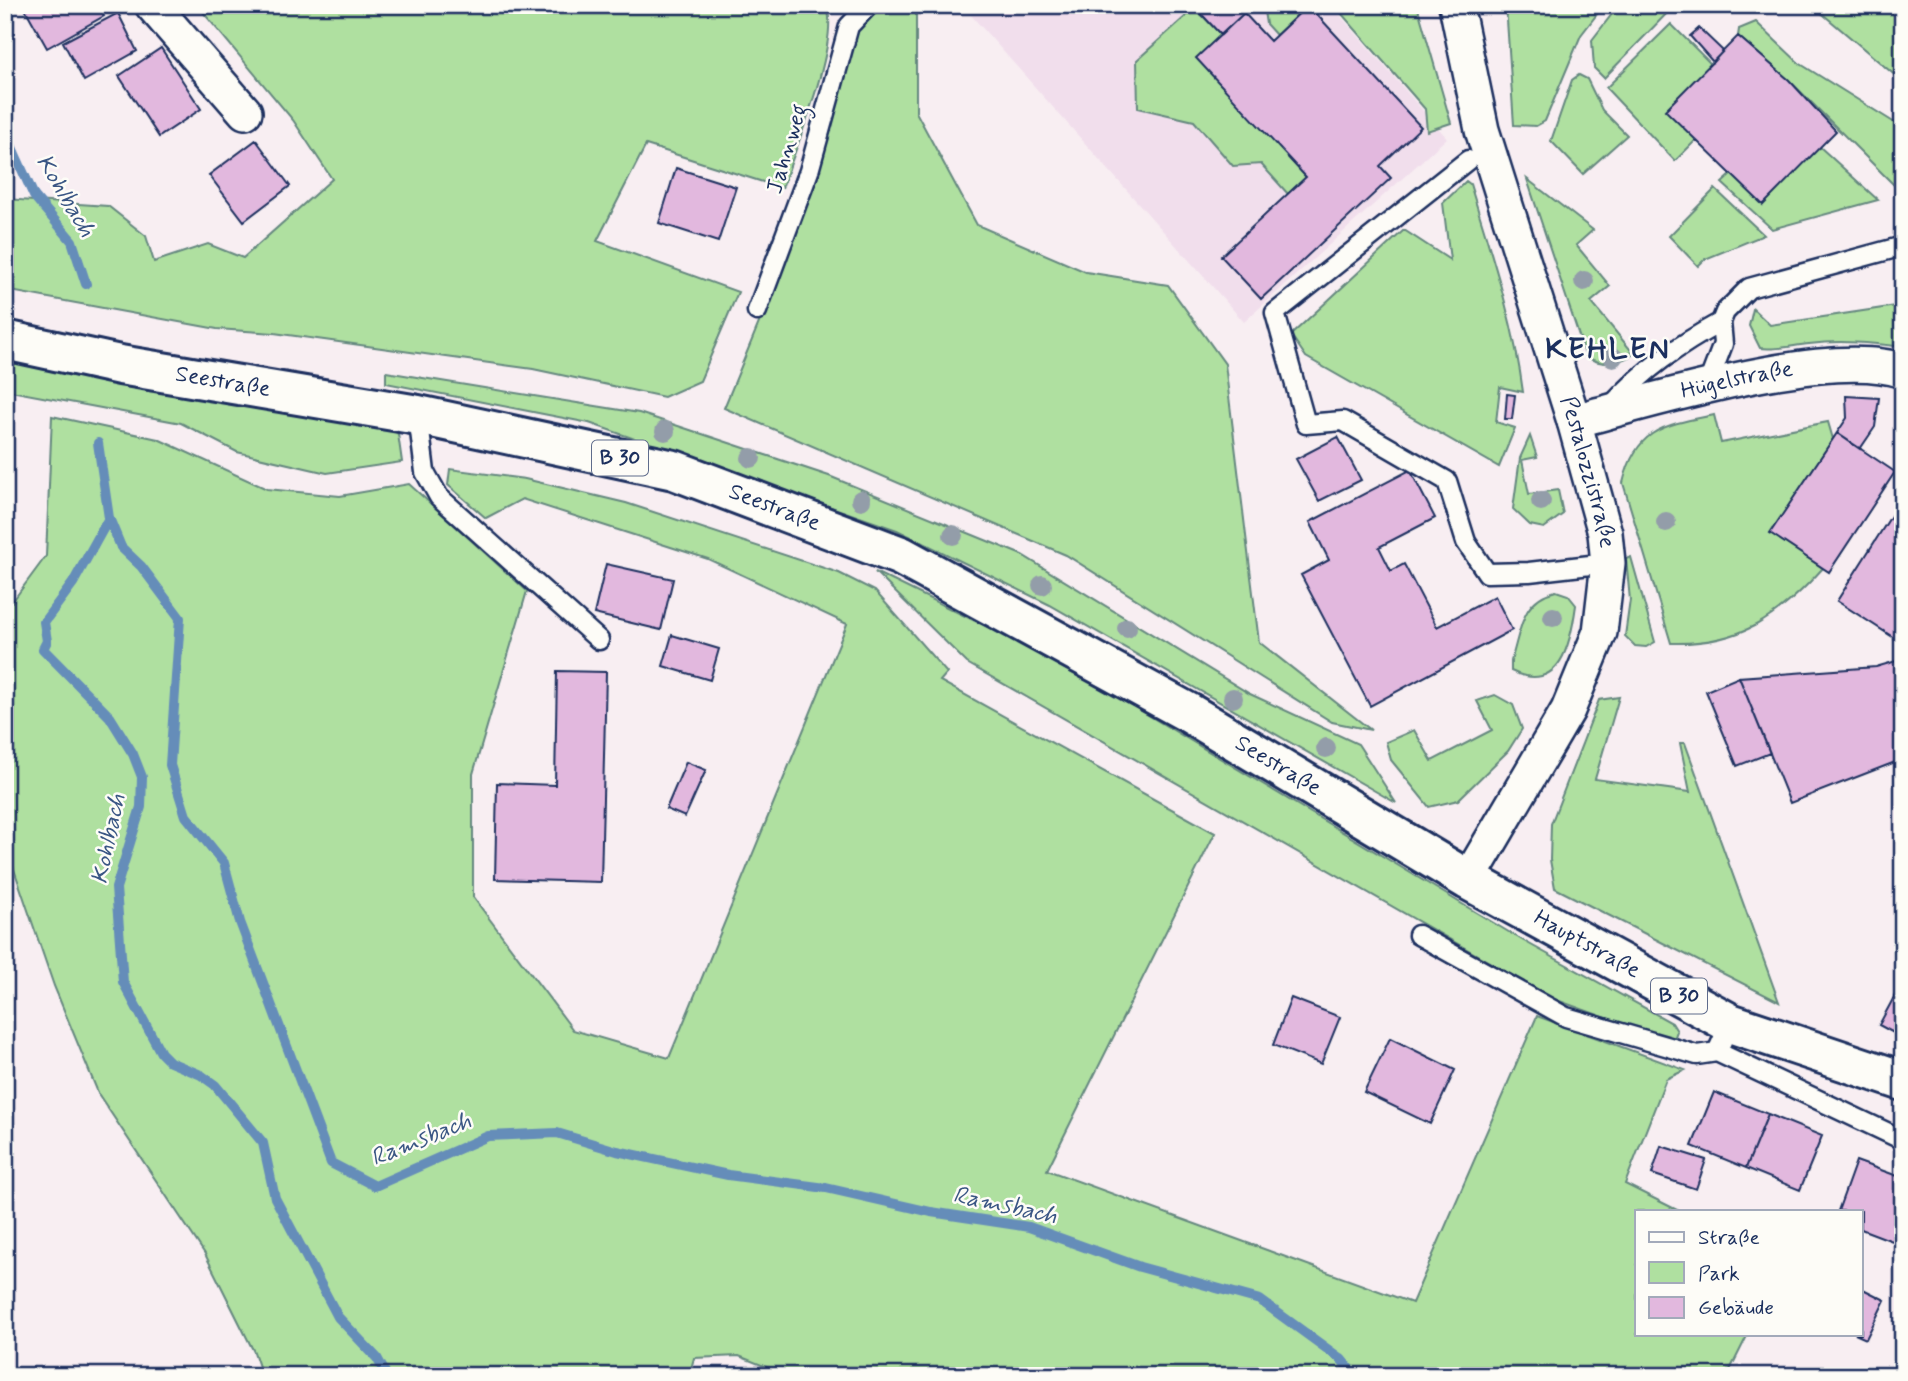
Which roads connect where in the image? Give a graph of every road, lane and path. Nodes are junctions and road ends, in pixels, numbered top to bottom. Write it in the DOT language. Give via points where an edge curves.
graph roads {
  1 [pos="152,5"];
  2 [pos="869,5"];
  3 [pos="1457,5"];
  4 [pos="245,112"];
  5 [pos="1468,160"];
  6 [pos="1903,246"];
  7 [pos="757,311"];
  8 [pos="1721,322"];
  9 [pos="5,340"];
  10 [pos="1903,372"];
  11 [pos="1707,386"];
  12 [pos="418,415"];
  13 [pos="1590,417"];
  14 [pos="1608,563"];
  15 [pos="599,640"];
  16 [pos="1468,880"];
  17 [pos="1418,935"];
  18 [pos="1723,1037"];
  19 [pos="1903,1082"];
  20 [pos="1903,1140"];
  1 -- 4 [label="street"];
  2 -- 7 [label="lane, Jahnweg" via="849,26 809,171"];
  3 -- 13 [label="street, Pestalozzistraße" via="1482,130"];
  5 -- 14 [label="lane" via="1275,313 1306,424 1343,421 1447,481 1466,542 1487,573"];
  6 -- 8 [label="lane" via="1749,288"];
  8 -- 11 [label="lane" via="1723,344"];
  8 -- 13 [label="lane" via="1684,342"];
  9 -- 12 [label="main road, Seestraße / B 30" via="120,365"];
  10 -- 11 [label="street, Hügelstraße" via="1837,364"];
  11 -- 13 [label="street, Hügelstraße"];
  12 -- 15 [label="lane" via="425,472 439,497"];
  12 -- 16 [label="main road, Seestraße / B 30" via="674,470 901,556 1189,713"];
  13 -- 14 [label="street, Pestalozzistraße"];
  14 -- 16 [label="street, Pestalozzistraße" via="1600,632 1574,698"];
  16 -- 18 [label="main road, Hauptstraße / B 30"];
  17 -- 18 [label="lane" via="1566,1017 1697,1055"];
  18 -- 19 [label="main road, Hauptstraße / B 30"];
  18 -- 20 [label="lane"];
}
